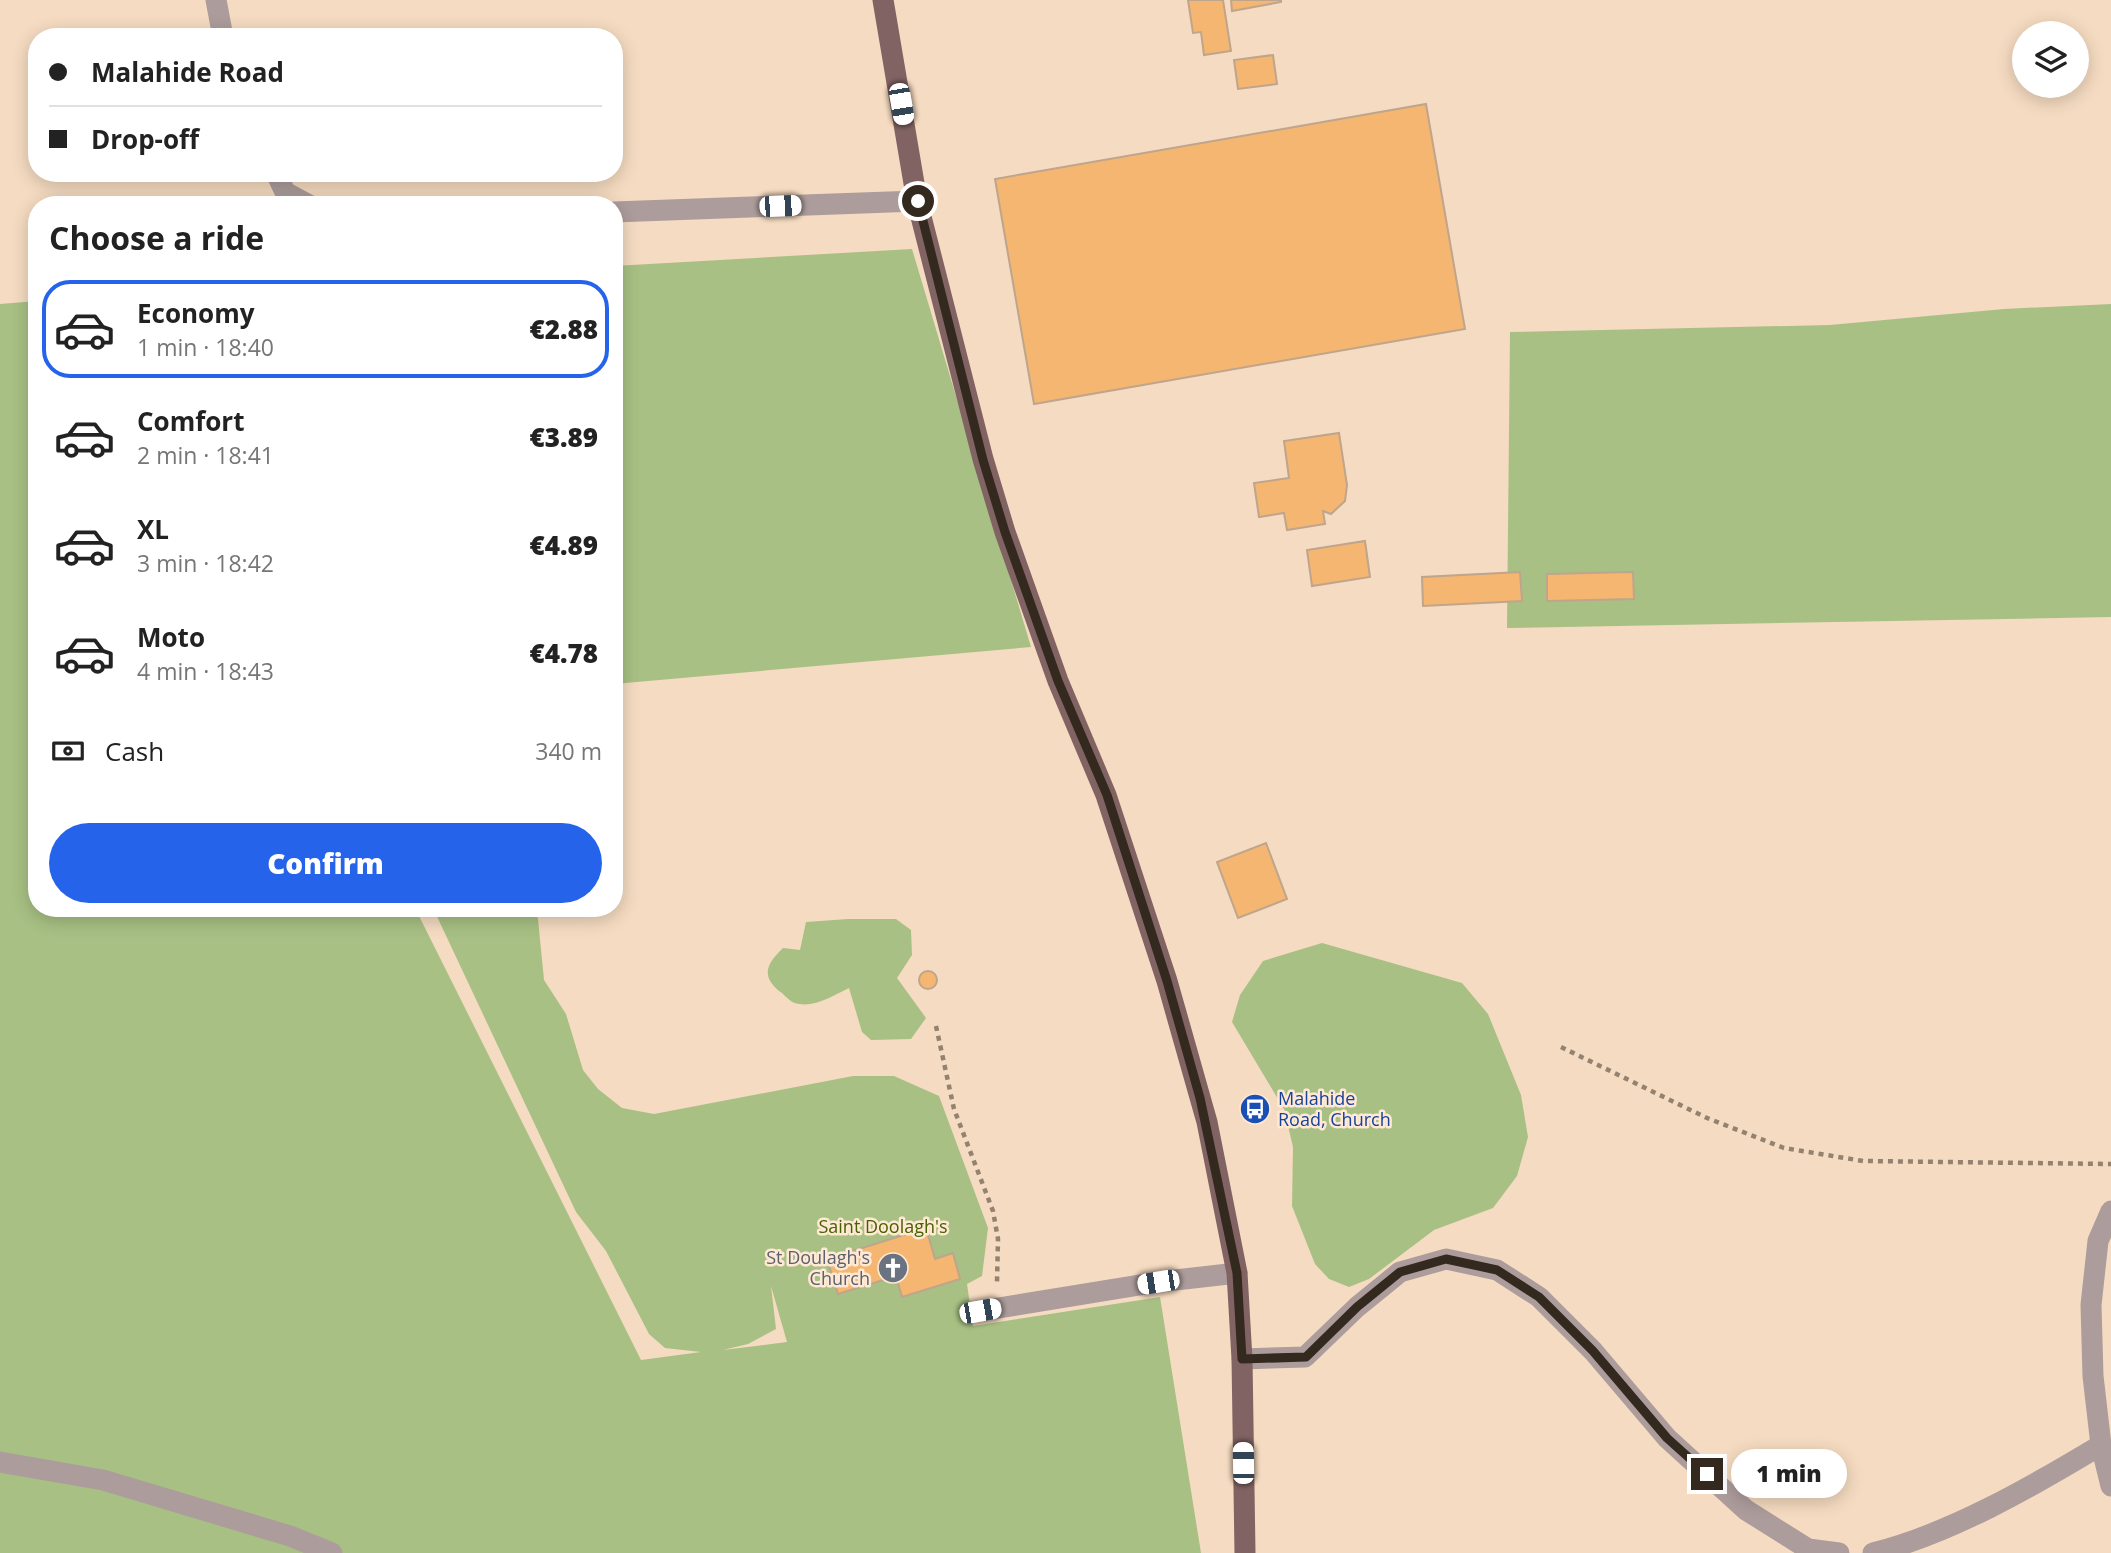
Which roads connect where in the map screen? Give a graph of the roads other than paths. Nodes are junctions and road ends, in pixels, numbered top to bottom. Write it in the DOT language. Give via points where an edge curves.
graph roads {
  1 [pos="216,0"];
  2 [pos="883,0"];
  3 [pos="221,28"];
  4 [pos="280,182"];
  5 [pos="292,196"];
  6 [pos="918,201"];
  7 [pos="623,212"];
  8 [pos="2111,1211"];
  9 [pos="1237,1273"];
  10 [pos="989,1309"];
  11 [pos="1242,1359"];
  12 [pos="2101,1445"];
  13 [pos="0,1462"];
  14 [pos="2111,1486"];
  15 [pos="332,1553"];
  16 [pos="1245,1553"];
  17 [pos="1839,1553"];
  18 [pos="1873,1553"];
  1 -- 3 [label="lane"];
  2 -- 6 [label="main road"];
  4 -- 5 [label="lane"];
  6 -- 7 [label="lane"];
  6 -- 9 [label="main road" via="1005,532 1058,681 1107,795 1167,981 1207,1122"];
  8 -- 12 [label="lane" via="2098,1241 2091,1305"];
  9 -- 10 [label="lane"];
  9 -- 11 [label="main road"];
  11 -- 16 [label="main road"];
  11 -- 17 [label="lane" via="1306,1357 1400,1272 1446,1259 1497,1270 1539,1297 1593,1351 1667,1438 1746,1510 1808,1549"];
  12 -- 14 [label="lane"];
  12 -- 18 [label="lane" via="2046,1478 1911,1544"];
  13 -- 15 [label="lane" via="116,1483"];
}
